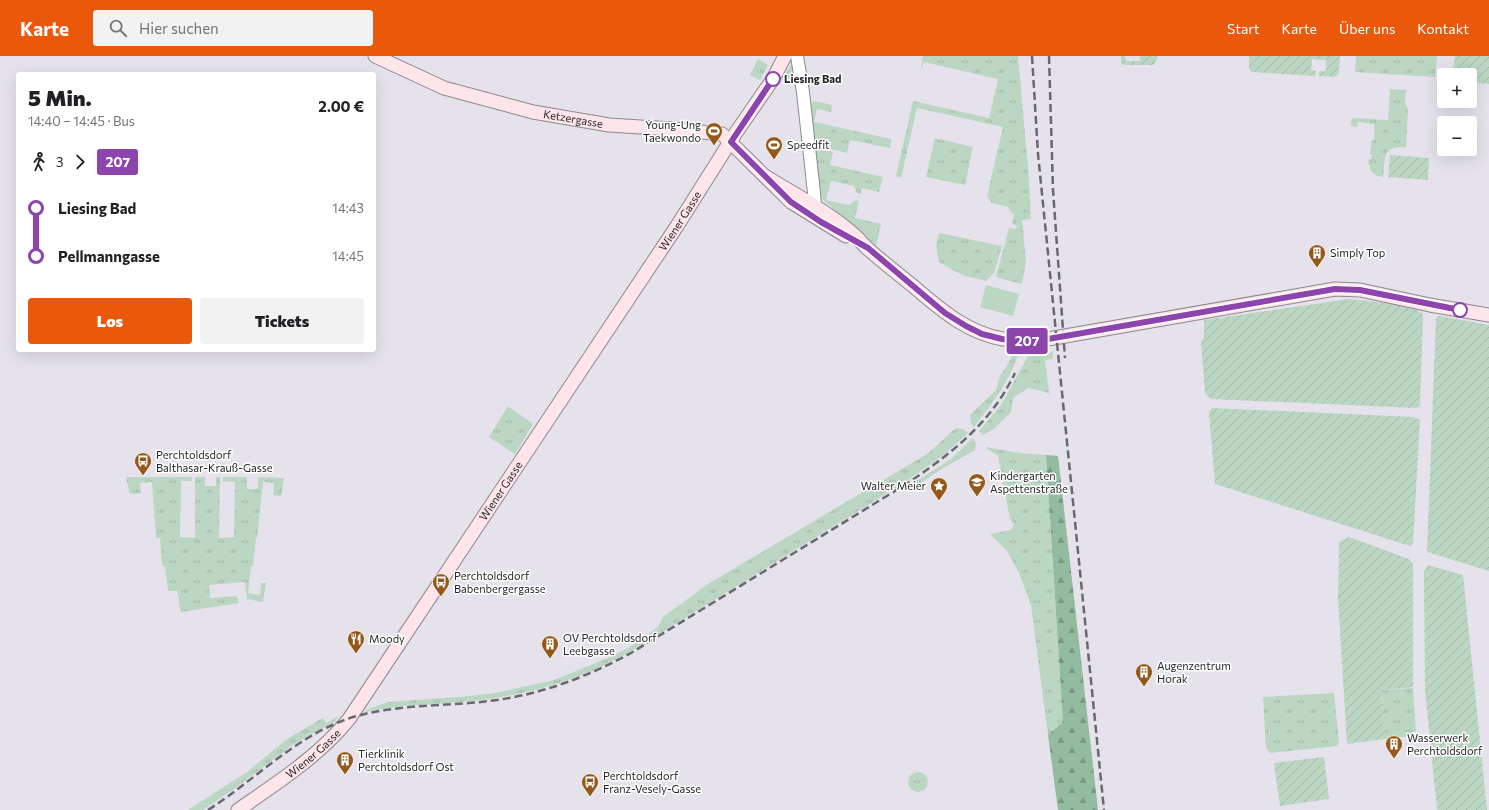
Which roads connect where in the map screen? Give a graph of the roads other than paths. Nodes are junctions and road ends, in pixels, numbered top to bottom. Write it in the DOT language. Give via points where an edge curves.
graph roads {
  1 [pos="375,56"];
  2 [pos="793,56"];
  3 [pos="731,142"];
  4 [pos="812,210"];
  5 [pos="1489,315"];
  6 [pos="238,810"];
  1 -- 3 [label="main road, Ketzergasse" via="444,88 533,112 609,125 722,134"];
  2 -- 3 [label="main road, Wiener Gasse" via="773,79"];
  2 -- 4 [label="street" via="803,92"];
  3 -- 4 [label="main road, Ketzergasse" via="765,176"];
  3 -- 6 [label="main road, Wiener Gasse" via="349,719 307,760"];
  4 -- 5 [label="main road, Ketzergasse" via="853,233 945,313 982,334 1002,339 1048,339 1335,289 1360,290"];
}
